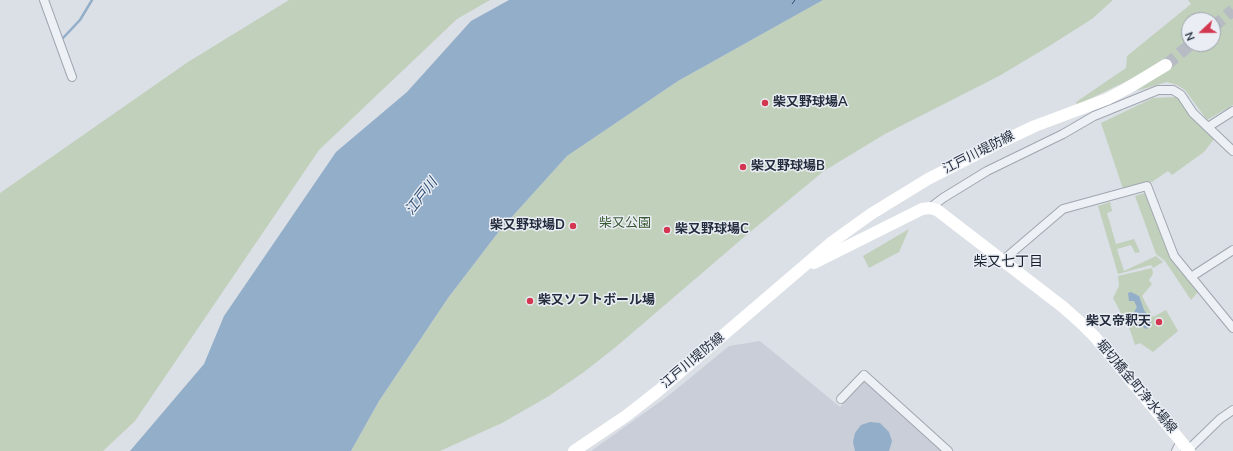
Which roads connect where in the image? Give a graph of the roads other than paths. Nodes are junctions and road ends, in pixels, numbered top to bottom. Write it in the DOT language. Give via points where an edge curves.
graph roads {
  1 [pos="44,0"];
  2 [pos="1166,65"];
  3 [pos="72,77"];
  4 [pos="1233,111"];
  5 [pos="1208,127"];
  6 [pos="1233,151"];
  7 [pos="930,208"];
  8 [pos="1233,250"];
  9 [pos="1002,261"];
  10 [pos="806,266"];
  11 [pos="1191,277"];
  12 [pos="1233,328"];
  13 [pos="841,399"];
  14 [pos="1233,410"];
  15 [pos="1183,448"];
  16 [pos="574,451"];
  17 [pos="948,451"];
  1 -- 3 [label="street"];
  2 -- 10 [label="main road, 江戸川堤防線" via="1107,99 1009,138 928,179 857,223"];
  4 -- 5 [label="street"];
  5 -- 6 [label="street"];
  5 -- 7 [label="street" via="1181,95 1173,90 1158,90 1094,116 988,171"];
  7 -- 9 [label="main road, 堀切橋金町浄水場線" via="937,210"];
  7 -- 10 [label="main road, 江戸川堤防線" via="922,209 833,255"];
  8 -- 11 [label="street"];
  9 -- 11 [label="street" via="1063,209 1147,186 1174,256"];
  9 -- 15 [label="main road, 堀切橋金町浄水場線" via="1095,337"];
  10 -- 16 [label="main road, 江戸川堤防線" via="658,391"];
  11 -- 12 [label="street"];
  13 -- 17 [label="street" via="864,375"];
  14 -- 15 [label="street"];
}
